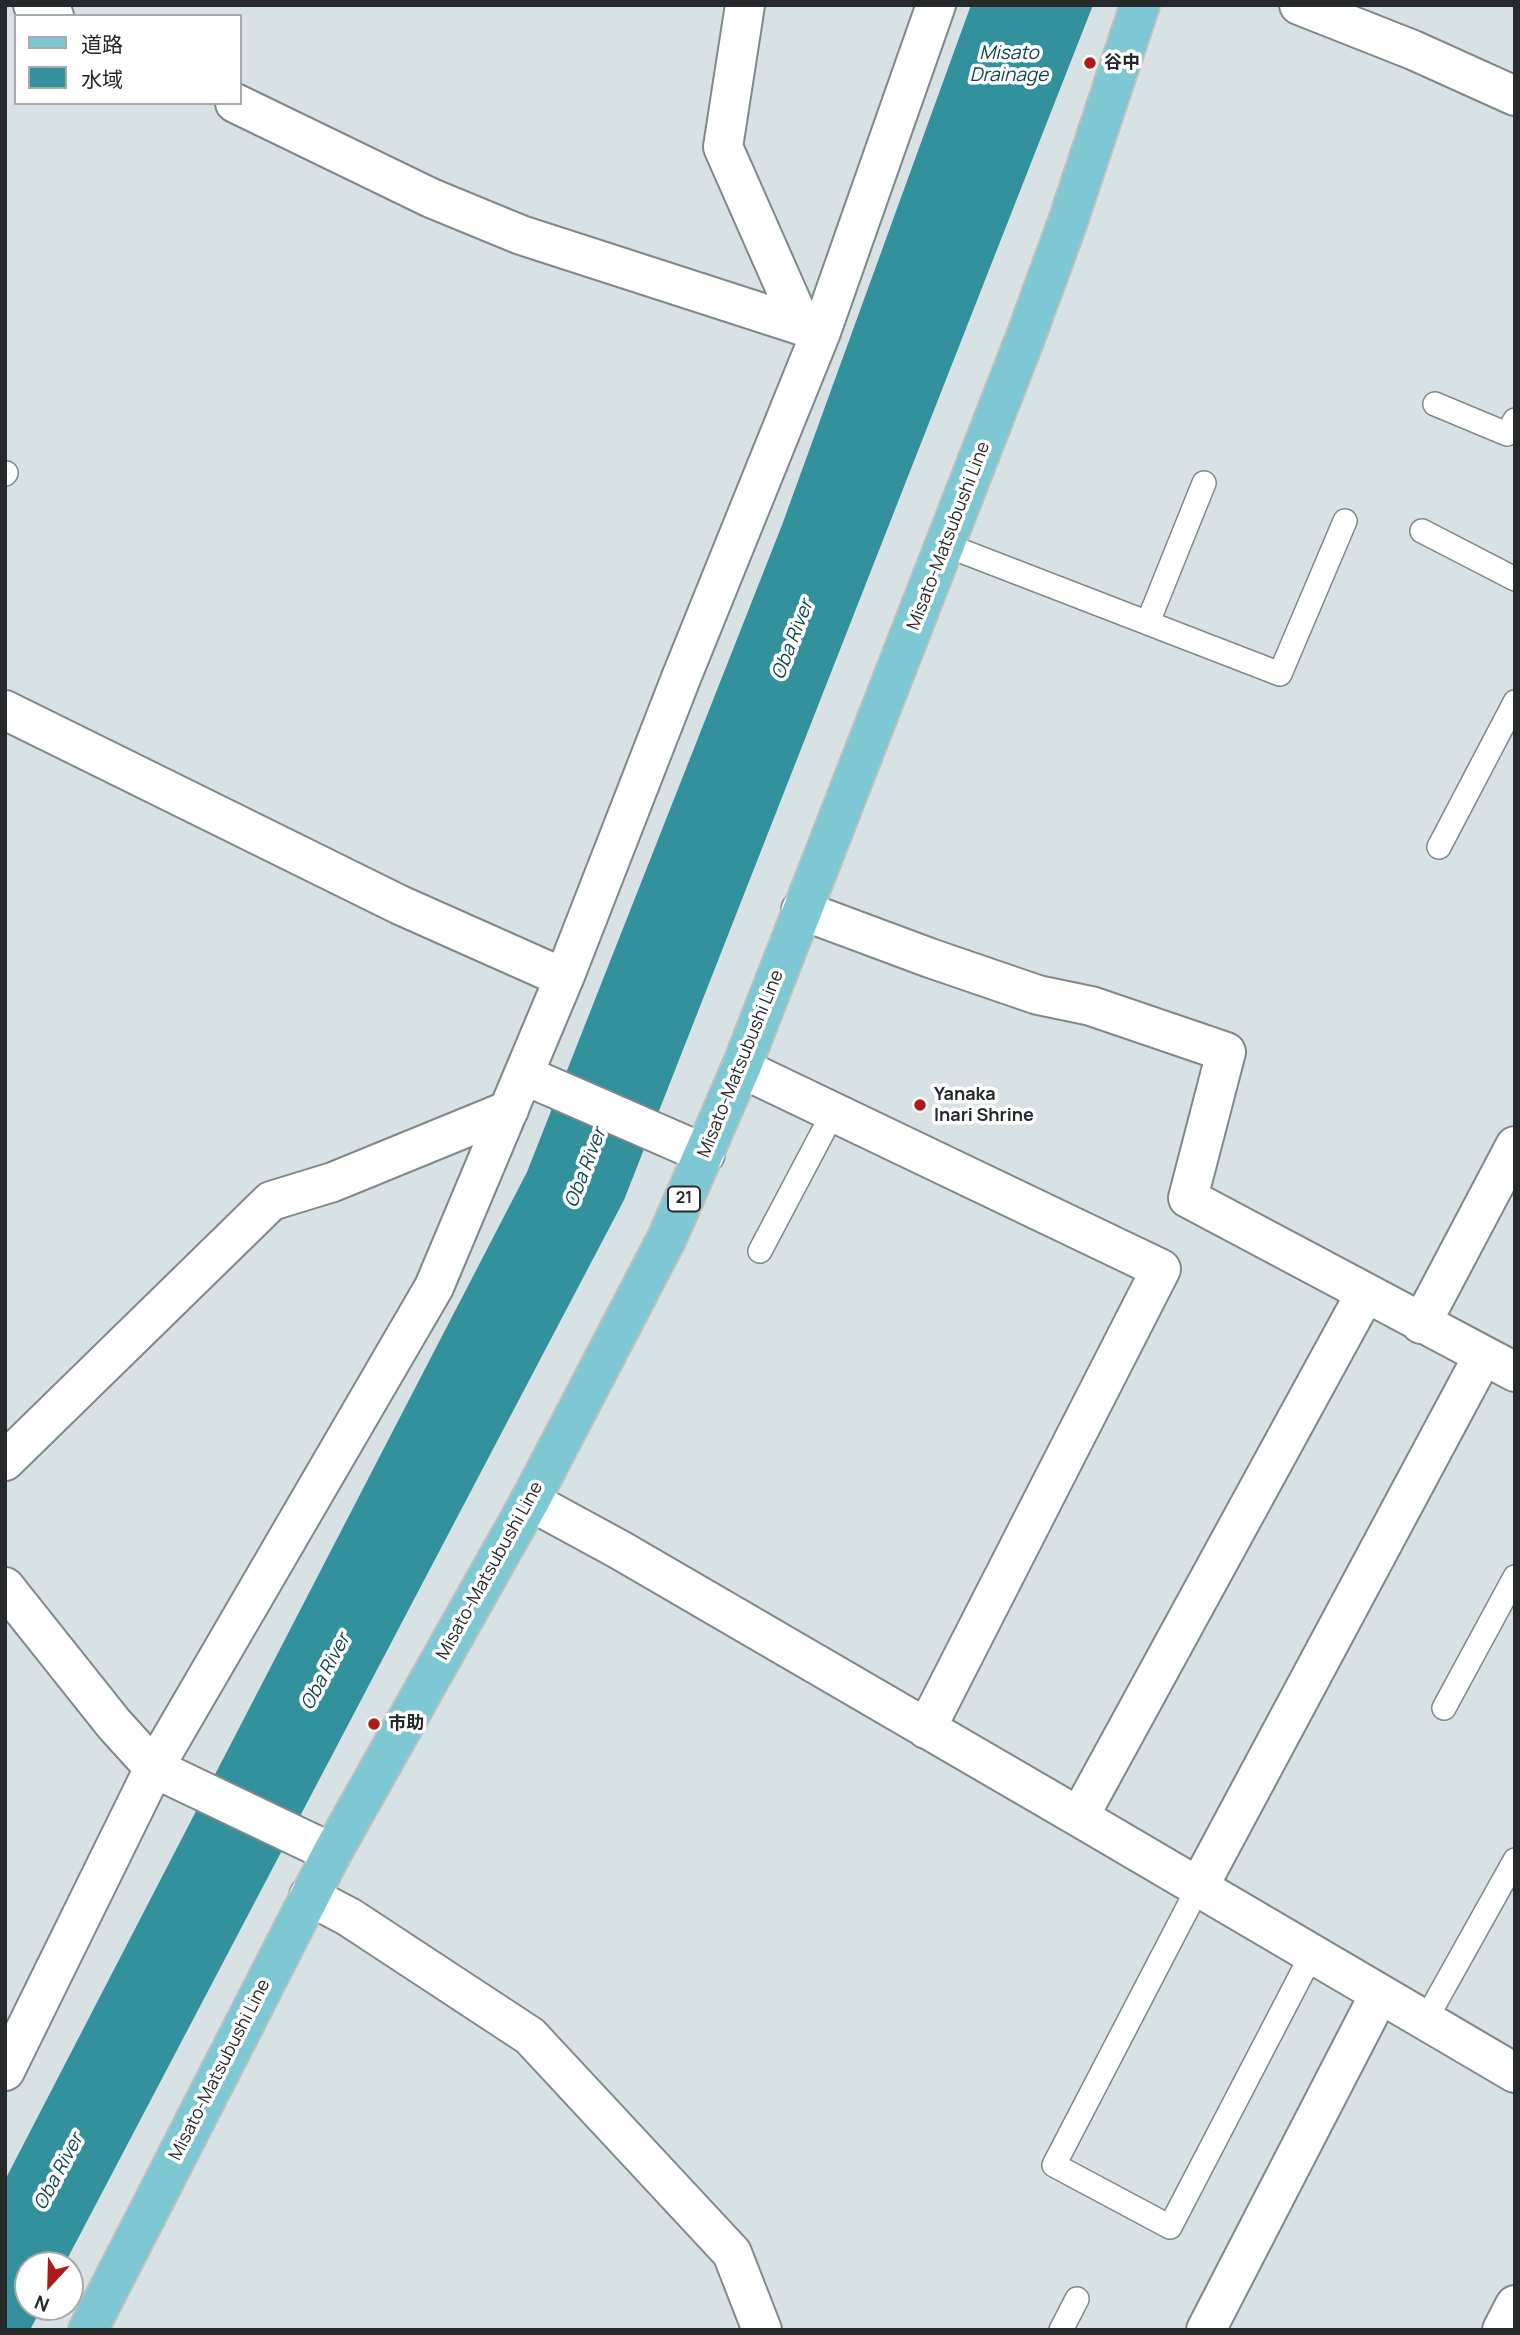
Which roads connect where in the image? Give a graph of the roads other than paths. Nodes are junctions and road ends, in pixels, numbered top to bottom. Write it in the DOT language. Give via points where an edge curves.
graph roads {
  1 [pos="33,5"];
  2 [pos="745,5"];
  3 [pos="936,5"];
  4 [pos="1140,5"];
  5 [pos="1299,5"];
  6 [pos="50,14"];
  7 [pos="1515,96"];
  8 [pos="239,105"];
  9 [pos="812,329"];
  10 [pos="1435,404"];
  11 [pos="1515,420"];
  12 [pos="1204,483"];
  13 [pos="1345,521"];
  14 [pos="1422,531"];
  15 [pos="946,545"];
  16 [pos="1515,579"];
  17 [pos="1148,622"];
  18 [pos="1515,702"];
  19 [pos="5,710"];
  20 [pos="1439,847"];
  21 [pos="801,910"];
  22 [pos="564,978"];
  23 [pos="741,1068"];
  24 [pos="534,1079"];
  25 [pos="509,1110"];
  26 [pos="834,1111"];
  27 [pos="1515,1146"];
  28 [pos="705,1154"];
  29 [pos="760,1251"];
  30 [pos="1365,1294"];
  31 [pos="1421,1324"];
  32 [pos="1499,1364"];
  33 [pos="5,1461"];
  34 [pos="530,1501"];
  35 [pos="1515,1577"];
  36 [pos="5,1587"];
  37 [pos="1444,1708"];
  38 [pos="926,1728"];
  39 [pos="165,1774"];
  40 [pos="1079,1817"];
  41 [pos="316,1845"];
  42 [pos="1515,1860"];
  43 [pos="1198,1888"];
  44 [pos="309,1896"];
  45 [pos="1312,1954"];
  46 [pos="1379,1995"];
  47 [pos="1425,2021"];
  48 [pos="5,2071"];
  49 [pos="1515,2074"];
  50 [pos="1077,2299"];
  51 [pos="1515,2305"];
  52 [pos="1515,2326"];
  53 [pos="88,2330"];
  54 [pos="762,2330"];
  55 [pos="1061,2330"];
  56 [pos="1206,2330"];
  57 [pos="1502,2330"];
  58 [pos="1510,2330"];
  1 -- 6 [label="street"];
  2 -- 9 [label="street" via="723,147"];
  3 -- 9 [label="street"];
  4 -- 15 [label="main road, Misato-Matsubushi Line / 21" via="1067,224"];
  5 -- 7 [label="street"];
  8 -- 9 [label="street" via="431,198 521,235"];
  9 -- 22 [label="street"];
  10 -- 11 [label="lane" via="1507,434"];
  12 -- 17 [label="lane"];
  13 -- 17 [label="lane" via="1280,674"];
  14 -- 16 [label="lane"];
  15 -- 17 [label="lane"];
  15 -- 21 [label="main road, Misato-Matsubushi Line / 21"];
  18 -- 20 [label="lane"];
  19 -- 22 [label="street" via="400,905"];
  21 -- 23 [label="main road, Misato-Matsubushi Line / 21"];
  21 -- 30 [label="street" via="1038,995 1091,1006 1226,1052 1188,1198"];
  22 -- 24 [label="street"];
  23 -- 26 [label="street"];
  23 -- 28 [label="main road, Misato-Matsubushi Line / 21"];
  24 -- 25 [label="street"];
  24 -- 28 [label="street"];
  25 -- 33 [label="street" via="333,1182 271,1201"];
  25 -- 39 [label="street" via="434,1287"];
  26 -- 29 [label="lane"];
  26 -- 38 [label="street" via="1161,1269"];
  27 -- 31 [label="street"];
  28 -- 34 [label="main road, Misato-Matsubushi Line / 21" via="667,1238"];
  30 -- 31 [label="street"];
  30 -- 40 [label="street"];
  31 -- 32 [label="street"];
  32 -- 43 [label="street"];
  34 -- 38 [label="street"];
  34 -- 41 [label="main road, Misato-Matsubushi Line / 21"];
  35 -- 37 [label="lane"];
  36 -- 39 [label="street" via="114,1724"];
  38 -- 40 [label="street"];
  39 -- 41 [label="street"];
  39 -- 48 [label="street"];
  40 -- 43 [label="street"];
  41 -- 44 [label="main road, Misato-Matsubushi Line / 21"];
  42 -- 47 [label="lane"];
  43 -- 45 [label="street"];
  43 -- 45 [label="lane" via="1054,2165 1170,2227"];
  44 -- 53 [label="main road, Misato-Matsubushi Line / 21"];
  44 -- 54 [label="street" via="349,1917 530,2036 732,2253"];
  45 -- 46 [label="street"];
  46 -- 47 [label="street"];
  46 -- 56 [label="street"];
  47 -- 49 [label="street"];
  50 -- 55 [label="lane"];
  51 -- 57 [label="street"];
  52 -- 58 [label="street"];
}
